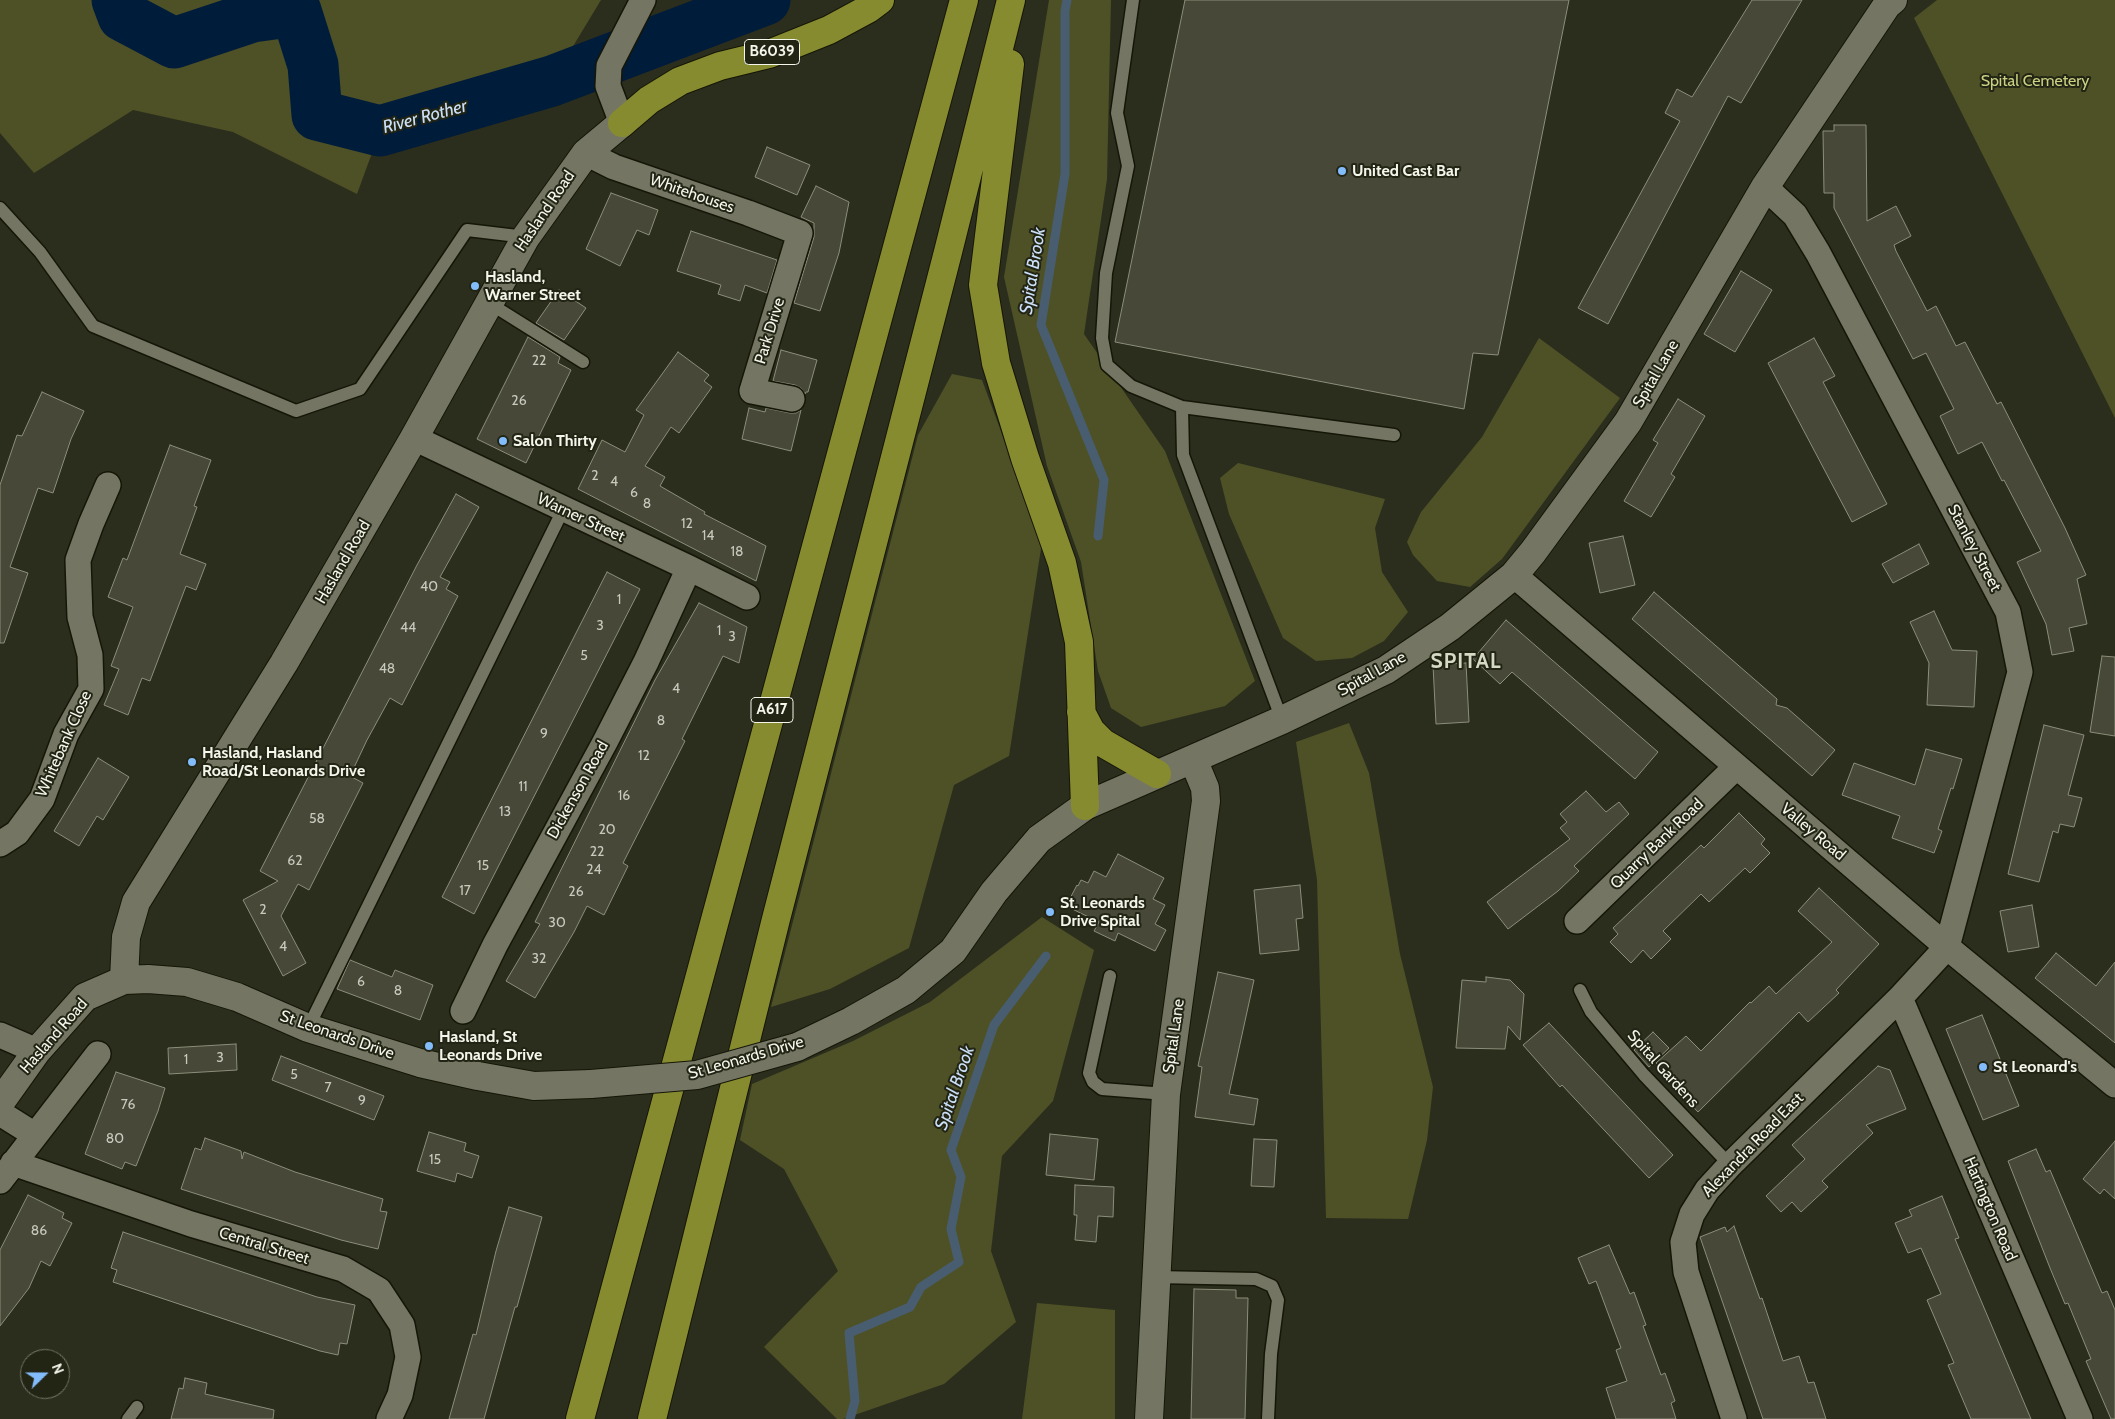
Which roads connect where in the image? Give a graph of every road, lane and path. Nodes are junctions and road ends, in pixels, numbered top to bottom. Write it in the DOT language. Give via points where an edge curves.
graph roads {
  1 [pos="880,0"];
  2 [pos="964,0"];
  3 [pos="1010,0"];
  4 [pos="1018,0"];
  5 [pos="1133,0"];
  6 [pos="1893,0"];
  7 [pos="640,7"];
  8 [pos="622,123"];
  9 [pos="586,153"];
  10 [pos="1765,187"];
  11 [pos="0,210"];
  12 [pos="800,233"];
  13 [pos="526,237"];
  14 [pos="489,303"];
  15 [pos="583,362"];
  16 [pos="792,399"];
  17 [pos="1182,407"];
  18 [pos="1394,435"];
  19 [pos="414,438"];
  20 [pos="108,485"];
  21 [pos="563,510"];
  22 [pos="689,568"];
  23 [pos="1514,575"];
  24 [pos="747,597"];
  25 [pos="1081,712"];
  26 [pos="1282,720"];
  27 [pos="1193,759"];
  28 [pos="1736,767"];
  29 [pos="1157,774"];
  30 [pos="1086,806"];
  31 [pos="0,844"];
  32 [pos="1577,921"];
  33 [pos="1947,947"];
  34 [pos="1110,976"];
  35 [pos="124,980"];
  36 [pos="1580,990"];
  37 [pos="1900,998"];
  38 [pos="463,1011"];
  39 [pos="308,1028"];
  40 [pos="0,1034"];
  41 [pos="37,1051"];
  42 [pos="98,1054"];
  43 [pos="2115,1085"];
  44 [pos="1166,1094"];
  45 [pos="0,1103"];
  46 [pos="0,1113"];
  47 [pos="35,1135"];
  48 [pos="1730,1165"];
  49 [pos="6,1172"];
  50 [pos="1156,1277"];
  51 [pos="136,1407"];
  52 [pos="128,1419"];
  53 [pos="389,1419"];
  54 [pos="580,1419"];
  55 [pos="652,1419"];
  56 [pos="1149,1419"];
  57 [pos="1268,1419"];
  58 [pos="1734,1419"];
  59 [pos="2080,1419"];
  1 -- 8 [label="highway, B6039" via="820,33 769,54 720,66 680,81 649,100"];
  2 -- 54 [label="highway, A617"];
  3 -- 55 [label="highway"];
  4 -- 25 [label="highway" via="983,285 996,363 1062,564 1079,642"];
  5 -- 17 [label="lane" via="1117,113 1128,166 1106,273 1102,338 1107,365 1131,386"];
  6 -- 10 [label="main road, Spital Lane"];
  7 -- 8 [label="street" via="609,66 608,86"];
  8 -- 9 [label="main road, Hasland Road / B6039"];
  9 -- 12 [label="street, Whitehouses" via="614,167"];
  9 -- 13 [label="main road, Hasland Road / B6039"];
  10 -- 23 [label="main road, Spital Lane" via="1628,422"];
  10 -- 33 [label="street, Stanley Street" via="1795,215 1818,253 2008,612 2020,672"];
  11 -- 13 [label="lane" via="40,252 93,326 296,411 360,389 467,230"];
  12 -- 16 [label="street, Park Drive" via="752,391"];
  13 -- 14 [label="main road, Hasland Road / B6039"];
  14 -- 15 [label="lane"];
  14 -- 19 [label="main road, Hasland Road / B6039"];
  17 -- 18 [label="lane"];
  17 -- 26 [label="lane" via="1183,455"];
  19 -- 21 [label="street, Warner Street"];
  19 -- 35 [label="main road, Hasland Road / B6039" via="284,663 136,902 126,937"];
  20 -- 31 [label="street, Whitebank Close" via="78,560 80,617 90,655 90,689 66,734 42,799 17,833"];
  21 -- 22 [label="street, Warner Street"];
  21 -- 39 [label="lane"];
  22 -- 24 [label="street, Warner Street"];
  22 -- 38 [label="street, Dickenson Road" via="646,662 499,936"];
  23 -- 26 [label="main road, Spital Lane" via="1466,616 1386,670"];
  23 -- 28 [label="street, Valley Road"];
  25 -- 29 [label="highway" via="1091,731 1103,743"];
  25 -- 30 [label="highway"];
  26 -- 27 [label="main road, Spital Lane"];
  27 -- 29 [label="main road, St Leonards Drive"];
  27 -- 44 [label="main road, Spital Lane" via="1205,788 1206,801"];
  28 -- 32 [label="street, Quarry Bank Road"];
  28 -- 33 [label="street, Valley Road"];
  29 -- 30 [label="main road, St Leonards Drive"];
  30 -- 39 [label="main road, St Leonards Drive, bridge" via="1039,839 994,892 953,951 906,990 797,1047 697,1075 534,1086 420,1063"];
  33 -- 37 [label="street, Alexandra Road East"];
  33 -- 43 [label="street, Valley Road"];
  34 -- 44 [label="lane" via="1089,1073 1093,1082 1102,1089"];
  35 -- 39 [label="main road, St Leonards Drive" via="187,982 237,997"];
  35 -- 41 [label="main road, Hasland Road" via="85,997"];
  36 -- 48 [label="lane, Spital Gardens" via="1591,1012 1644,1075"];
  37 -- 48 [label="street, Alexandra Road East"];
  37 -- 59 [label="street, Hartington Road"];
  40 -- 41 [label="street"];
  41 -- 45 [label="main road, Hasland Road"];
  42 -- 47 [label="street"];
  44 -- 50 [label="main road, Spital Lane"];
  46 -- 47 [label="street"];
  47 -- 49 [label="street"];
  48 -- 58 [label="street, Alexandra Road East" via="1707,1190 1692,1214 1683,1242 1686,1272"];
  49 -- 53 [label="street, Central Street" via="343,1269 379,1290 402,1325 408,1357 400,1395"];
  50 -- 56 [label="main road, Spital Lane"];
  50 -- 57 [label="lane" via="1256,1279 1272,1286 1278,1300"];
  51 -- 52 [label="lane"];
}
